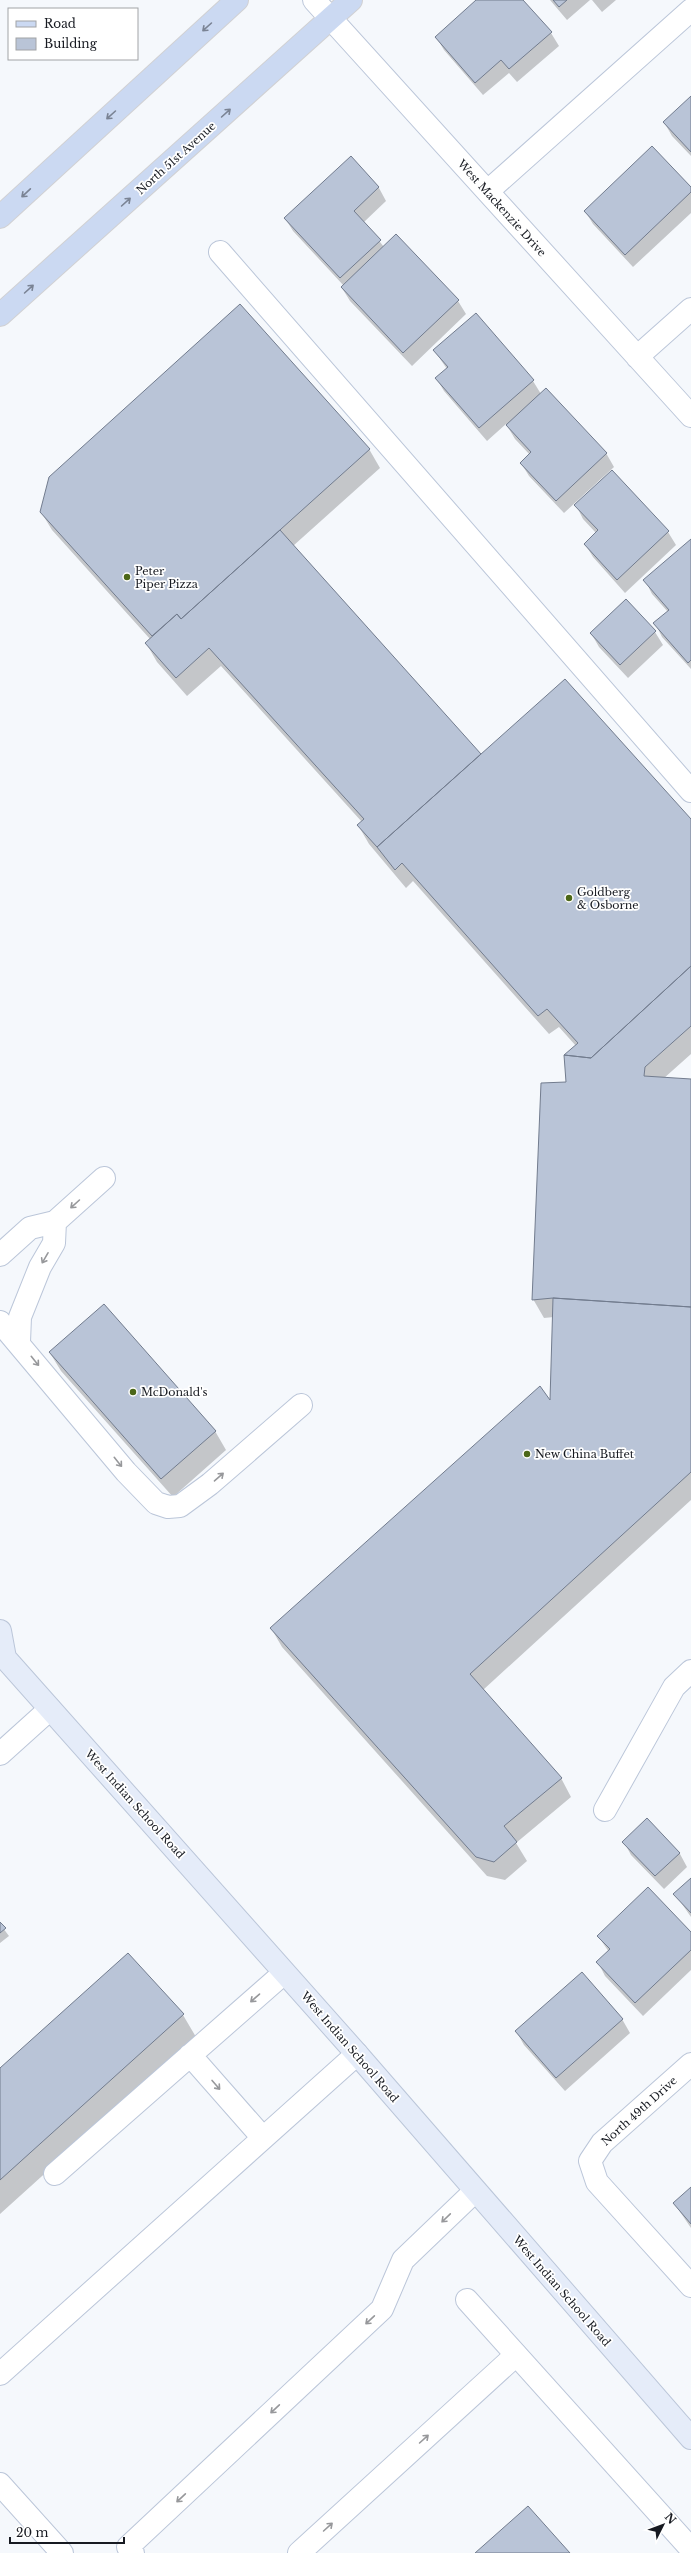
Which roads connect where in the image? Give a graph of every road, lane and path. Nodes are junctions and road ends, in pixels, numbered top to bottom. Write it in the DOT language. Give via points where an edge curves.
graph roads {
  1 [pos="237,0"];
  2 [pos="314,0"];
  3 [pos="351,0"];
  4 [pos="691,10"];
  5 [pos="331,18"];
  6 [pos="488,192"];
  7 [pos="0,217"];
  8 [pos="220,252"];
  9 [pos="691,309"];
  10 [pos="0,315"];
  11 [pos="637,357"];
  12 [pos="691,416"];
  13 [pos="691,791"];
  14 [pos="104,1178"];
  15 [pos="55,1222"];
  16 [pos="0,1255"];
  17 [pos="0,1322"];
  18 [pos="19,1342"];
  19 [pos="301,1405"];
  20 [pos="0,1631"];
  21 [pos="3,1657"];
  22 [pos="691,1671"];
  23 [pos="50,1709"];
  24 [pos="0,1754"];
  25 [pos="605,1810"];
  26 [pos="284,1973"];
  27 [pos="357,2054"];
  28 [pos="190,2055"];
  29 [pos="691,2064"];
  30 [pos="263,2138"];
  31 [pos="55,2174"];
  32 [pos="475,2191"];
  33 [pos="691,2286"];
  34 [pos="467,2300"];
  35 [pos="516,2355"];
  36 [pos="0,2374"];
  37 [pos="691,2438"];
  38 [pos="0,2484"];
  39 [pos="691,2549"];
  40 [pos="62,2553"];
  41 [pos="133,2553"];
  42 [pos="299,2553"];
  1 -- 7 [label="main road, one-way"];
  2 -- 5 [label="street, West Mackenzie Drive"];
  3 -- 5 [label="main road, North 51st Avenue"];
  4 -- 6 [label="street"];
  5 -- 6 [label="street, West Mackenzie Drive"];
  10 -- 5 [label="main road, North 51st Avenue, one-way"];
  6 -- 11 [label="street, West Mackenzie Drive"];
  8 -- 13 [label="street"];
  9 -- 11 [label="street"];
  11 -- 12 [label="street, West Mackenzie Drive"];
  14 -- 15 [label="street, one-way"];
  15 -- 16 [label="street" via="30,1228"];
  15 -- 18 [label="street, one-way" via="54,1243 40,1267 20,1318"];
  17 -- 18 [label="street"];
  18 -- 19 [label="street, one-way" via="126,1472 156,1503 168,1507 180,1506 210,1484"];
  20 -- 21 [label="main road, West Indian School Road"];
  21 -- 23 [label="main road, West Indian School Road"];
  22 -- 25 [label="street" via="674,1687"];
  23 -- 24 [label="street"];
  23 -- 26 [label="main road, West Indian School Road"];
  26 -- 27 [label="main road, West Indian School Road"];
  26 -- 28 [label="street, one-way"];
  27 -- 30 [label="street"];
  27 -- 32 [label="main road, West Indian School Road"];
  28 -- 30 [label="street, one-way"];
  28 -- 31 [label="street"];
  29 -- 33 [label="street, North 49th Drive" via="602,2143 590,2161 597,2182"];
  30 -- 36 [label="street"];
  32 -- 37 [label="main road, West Indian School Road"];
  32 -- 41 [label="street, one-way" via="403,2260 382,2309 128,2547"];
  34 -- 35 [label="street"];
  35 -- 39 [label="street"];
  42 -- 35 [label="street, one-way"];
  38 -- 40 [label="street"];
}
